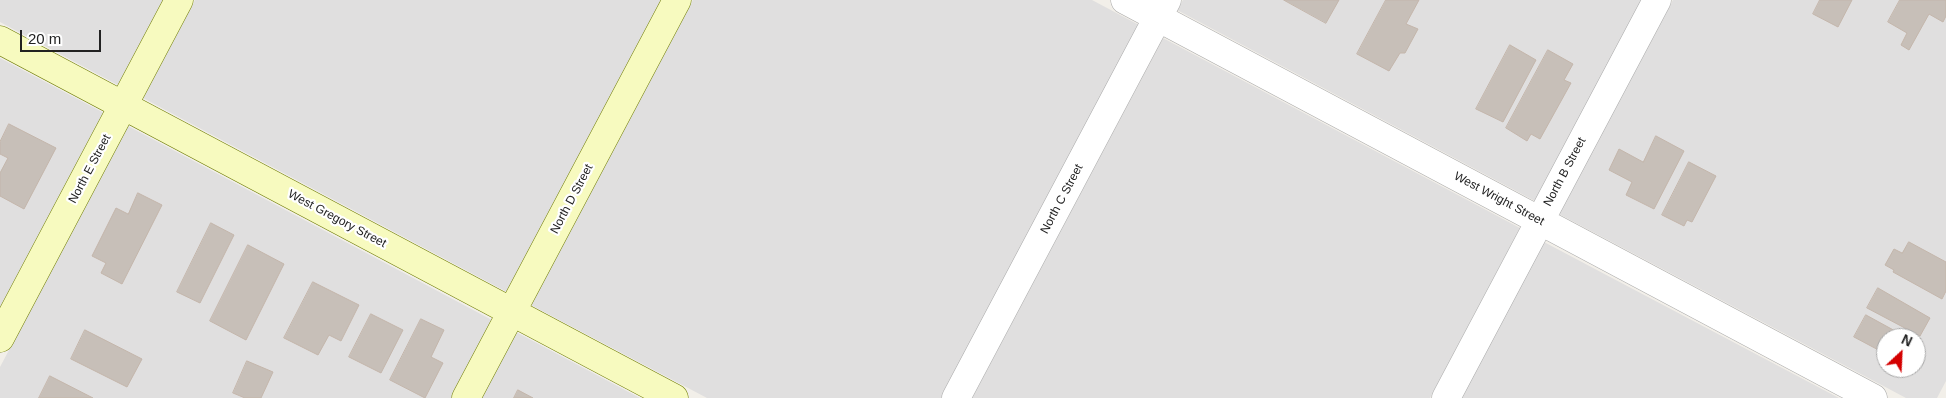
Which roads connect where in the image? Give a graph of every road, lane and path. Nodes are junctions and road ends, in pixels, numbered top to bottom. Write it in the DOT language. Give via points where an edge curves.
graph roads {
  1 [pos="179,0"];
  2 [pos="677,0"];
  3 [pos="1125,0"];
  4 [pos="1657,0"];
  5 [pos="1162,9"];
  6 [pos="0,40"];
  7 [pos="123,106"];
  8 [pos="1540,221"];
  9 [pos="512,312"];
  10 [pos="0,338"];
  11 [pos="466,398"];
  12 [pos="674,398"];
  13 [pos="956,398"];
  14 [pos="1446,398"];
  15 [pos="1872,398"];
  1 -- 7 [label="street, North E Street"];
  2 -- 9 [label="street, North D Street"];
  3 -- 5 [label="street, West Wright Street"];
  4 -- 8 [label="street, North B Street"];
  5 -- 8 [label="street, West Wright Street"];
  5 -- 13 [label="street, North C Street"];
  6 -- 7 [label="street, West Gregory Street"];
  7 -- 9 [label="street, West Gregory Street"];
  7 -- 10 [label="street, North E Street"];
  8 -- 14 [label="street, North B Street"];
  8 -- 15 [label="street, West Wright Street"];
  9 -- 11 [label="street, North D Street"];
  9 -- 12 [label="street, West Gregory Street"];
}
